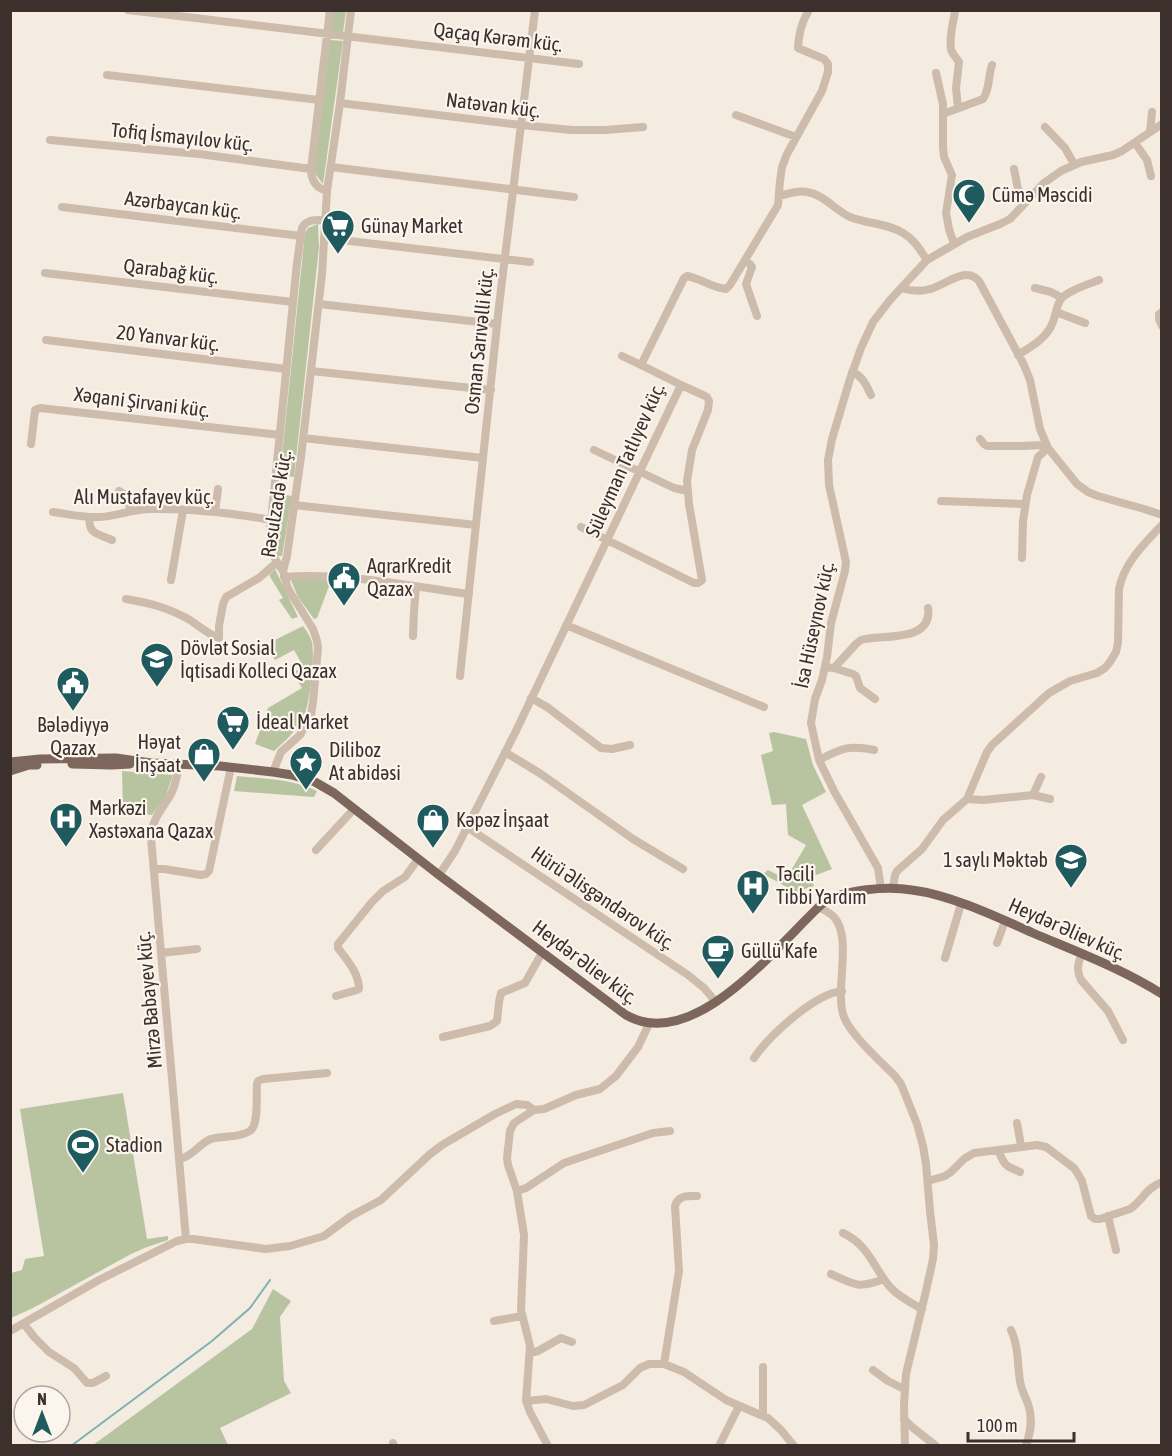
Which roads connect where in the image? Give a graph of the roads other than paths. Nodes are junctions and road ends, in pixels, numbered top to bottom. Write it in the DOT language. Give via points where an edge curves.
graph roads {
  1 [pos="128,10"];
  2 [pos="330,10"];
  3 [pos="351,10"];
  4 [pos="535,10"];
  5 [pos="809,10"];
  6 [pos="955,12"];
  7 [pos="327,34"];
  8 [pos="348,36"];
  9 [pos="529,57"];
  10 [pos="579,63"];
  11 [pos="992,65"];
  12 [pos="936,73"];
  13 [pos="107,75"];
  14 [pos="319,100"];
  15 [pos="340,103"];
  16 [pos="958,108"];
  17 [pos="1152,112"];
  18 [pos="942,114"];
  19 [pos="736,115"];
  20 [pos="1161,124"];
  21 [pos="521,125"];
  22 [pos="644,127"];
  23 [pos="1045,127"];
  24 [pos="1150,132"];
  25 [pos="796,137"];
  26 [pos="50,140"];
  27 [pos="1135,143"];
  28 [pos="1074,164"];
  29 [pos="331,167"];
  30 [pos="311,169"];
  31 [pos="1014,169"];
  32 [pos="1150,176"];
  33 [pos="513,190"];
  34 [pos="327,191"];
  35 [pos="779,196"];
  36 [pos="574,197"];
  37 [pos="1027,201"];
  38 [pos="62,207"];
  39 [pos="325,220"];
  40 [pos="301,236"];
  41 [pos="324,238"];
  42 [pos="954,244"];
  43 [pos="505,259"];
  44 [pos="745,260"];
  45 [pos="927,260"];
  46 [pos="530,262"];
  47 [pos="45,273"];
  48 [pos="1099,280"];
  49 [pos="901,288"];
  50 [pos="1035,288"];
  51 [pos="1062,298"];
  52 [pos="293,302"];
  53 [pos="319,304"];
  54 [pos="1056,312"];
  55 [pos="1161,312"];
  56 [pos="757,316"];
  57 [pos="1085,323"];
  58 [pos="497,324"];
  59 [pos="1161,326"];
  60 [pos="46,340"];
  61 [pos="1018,355"];
  62 [pos="622,356"];
  63 [pos="641,365"];
  64 [pos="286,369"];
  65 [pos="311,371"];
  66 [pos="852,372"];
  67 [pos="681,385"];
  68 [pos="490,390"];
  69 [pos="871,395"];
  70 [pos="280,435"];
  71 [pos="303,438"];
  72 [pos="980,439"];
  73 [pos="31,444"];
  74 [pos="1047,447"];
  75 [pos="594,450"];
  76 [pos="483,458"];
  77 [pos="639,472"];
  78 [pos="218,489"];
  79 [pos="119,491"];
  80 [pos="688,491"];
  81 [pos="941,501"];
  82 [pos="1025,504"];
  83 [pos="294,505"];
  84 [pos="183,510"];
  85 [pos="131,511"];
  86 [pos="53,512"];
  87 [pos="215,512"];
  88 [pos="1161,515"];
  89 [pos="90,517"];
  90 [pos="272,520"];
  91 [pos="476,525"];
  92 [pos="1161,525"];
  93 [pos="581,526"];
  94 [pos="607,539"];
  95 [pos="112,540"];
  96 [pos="1022,558"];
  97 [pos="277,562"];
  98 [pos="283,574"];
  99 [pos="171,580"];
  100 [pos="416,587"];
  101 [pos="469,594"];
  102 [pos="126,598"];
  103 [pos="928,608"];
  104 [pos="566,625"];
  105 [pos="413,636"];
  106 [pos="830,668"];
  107 [pos="460,676"];
  108 [pos="531,698"];
  109 [pos="874,699"];
  110 [pos="764,707"];
  111 [pos="630,745"];
  112 [pos="874,750"];
  113 [pos="505,752"];
  114 [pos="819,760"];
  115 [pos="10,762"];
  116 [pos="151,763"];
  117 [pos="179,765"];
  118 [pos="231,767"];
  119 [pos="10,771"];
  120 [pos="273,772"];
  121 [pos="1041,777"];
  122 [pos="1033,795"];
  123 [pos="967,799"];
  124 [pos="1050,799"];
  125 [pos="354,809"];
  126 [pos="467,827"];
  127 [pos="316,850"];
  128 [pos="418,859"];
  129 [pos="683,869"];
  130 [pos="154,870"];
  131 [pos="439,874"];
  132 [pos="893,888"];
  133 [pos="881,889"];
  134 [pos="961,904"];
  135 [pos="818,907"];
  136 [pos="1005,921"];
  137 [pos="997,943"];
  138 [pos="197,949"];
  139 [pos="161,953"];
  140 [pos="542,953"];
  141 [pos="1082,953"];
  142 [pos="945,958"];
  143 [pos="842,991"];
  144 [pos="1161,994"];
  145 [pos="336,996"];
  146 [pos="716,1002"];
  147 [pos="649,1024"];
  148 [pos="443,1037"];
  149 [pos="1123,1040"];
  150 [pos="754,1058"];
  151 [pos="327,1073"];
  152 [pos="534,1110"];
  153 [pos="1017,1123"];
  154 [pos="670,1131"];
  155 [pos="1021,1146"];
  156 [pos="998,1150"];
  157 [pos="180,1159"];
  158 [pos="1020,1172"];
  159 [pos="928,1180"];
  160 [pos="1161,1182"];
  161 [pos="518,1191"];
  162 [pos="697,1196"];
  163 [pos="1108,1216"];
  164 [pos="843,1233"];
  165 [pos="186,1239"];
  166 [pos="1116,1250"];
  167 [pos="831,1274"];
  168 [pos="884,1279"];
  169 [pos="922,1309"];
  170 [pos="522,1316"];
  171 [pos="494,1321"];
  172 [pos="24,1324"];
  173 [pos="1011,1330"];
  174 [pos="10,1331"];
  175 [pos="572,1342"];
  176 [pos="530,1353"];
  177 [pos="664,1364"];
  178 [pos="763,1367"];
  179 [pos="873,1370"];
  180 [pos="106,1376"];
  181 [pos="904,1389"];
  182 [pos="526,1401"];
  183 [pos="739,1406"];
  184 [pos="763,1414"];
  185 [pos="904,1419"];
  186 [pos="548,1446"];
  187 [pos="719,1446"];
  188 [pos="794,1446"];
  189 [pos="905,1446"];
  190 [pos="936,1446"];
  191 [pos="1026,1446"];
  1 -- 7 [label="street, Qaçaq Kərəm küç."];
  2 -- 7 [label="street"];
  3 -- 8 [label="street"];
  4 -- 9 [label="street, Osman Sarıvəlli küç."];
  5 -- 25 [label="street, Süleyman Tatlıyev küç." via="799,33 798,48 824,59 828,72 822,91"];
  6 -- 16 [label="street" via="951,50 959,62"];
  7 -- 8 [label="street, Qaçaq Kərəm küç."];
  7 -- 14 [label="street"];
  8 -- 9 [label="street, Qaçaq Kərəm küç."];
  8 -- 15 [label="street"];
  9 -- 10 [label="street, Qaçaq Kərəm küç."];
  9 -- 21 [label="street, Osman Sarıvəlli küç."];
  11 -- 16 [label="street" via="983,99"];
  12 -- 18 [label="street"];
  13 -- 14 [label="street"];
  14 -- 30 [label="street"];
  15 -- 21 [label="street, Natəvan küç."];
  15 -- 29 [label="street"];
  16 -- 18 [label="street"];
  17 -- 24 [label="street"];
  18 -- 42 [label="street" via="942,147 952,175 946,220"];
  19 -- 25 [label="street"];
  20 -- 24 [label="street, İsa Hüseynov küç."];
  21 -- 22 [label="street, Natəvan küç." via="586,131"];
  21 -- 33 [label="street, Osman Sarıvəlli küç."];
  23 -- 28 [label="street"];
  24 -- 27 [label="street, İsa Hüseynov küç."];
  25 -- 35 [label="street, Süleyman Tatlıyev küç." via="782,167"];
  26 -- 30 [label="street, Tofiq İsmayılov küç."];
  27 -- 28 [label="street, İsa Hüseynov küç." via="1113,155"];
  27 -- 32 [label="street" via="1147,160"];
  28 -- 37 [label="street, İsa Hüseynov küç." via="1044,183"];
  29 -- 33 [label="street"];
  29 -- 34 [label="street"];
  30 -- 34 [label="street" via="312,181"];
  31 -- 37 [label="street" via="1018,189"];
  33 -- 36 [label="street"];
  33 -- 43 [label="street, Osman Sarıvəlli küç."];
  34 -- 39 [label="street, Rəsulzadə küç."];
  35 -- 44 [label="street, Süleyman Tatlıyev küç." via="778,206"];
  35 -- 45 [label="street" via="807,192 852,217 896,229 913,241"];
  37 -- 42 [label="street, İsa Hüseynov küç." via="1010,219"];
  38 -- 40 [label="street, Azərbaycan küç."];
  39 -- 40 [label="street" via="306,222"];
  39 -- 41 [label="street, Rəsulzadə küç."];
  40 -- 52 [label="street"];
  41 -- 43 [label="street"];
  41 -- 53 [label="street, Rəsulzadə küç."];
  42 -- 45 [label="street, İsa Hüseynov küç."];
  43 -- 46 [label="street"];
  43 -- 58 [label="street, Osman Sarıvəlli küç."];
  44 -- 56 [label="street" via="752,267 746,284"];
  44 -- 63 [label="street, Süleyman Tatlıyev küç." via="726,289 684,278"];
  45 -- 49 [label="street, İsa Hüseynov küç."];
  47 -- 52 [label="street, Qarabağ küç."];
  48 -- 51 [label="street"];
  49 -- 61 [label="street" via="930,289 961,275 975,276"];
  49 -- 66 [label="street, İsa Hüseynov küç." via="873,322"];
  50 -- 51 [label="street"];
  51 -- 54 [label="street"];
  52 -- 64 [label="street"];
  53 -- 58 [label="street"];
  53 -- 65 [label="street, Rəsulzadə küç."];
  54 -- 57 [label="street"];
  54 -- 61 [label="street" via="1045,335"];
  55 -- 59 [label="street"];
  58 -- 68 [label="street, Osman Sarıvəlli küç."];
  60 -- 64 [label="street, 20 Yanvar küç."];
  61 -- 74 [label="street" via="1030,380"];
  62 -- 63 [label="street"];
  63 -- 67 [label="street, Süleyman Tatlıyev küç."];
  64 -- 70 [label="street"];
  65 -- 68 [label="street"];
  65 -- 71 [label="street, Rəsulzadə küç."];
  66 -- 69 [label="street" via="859,375"];
  66 -- 106 [label="street, İsa Hüseynov küç." via="828,460 829,485 846,562 831,623"];
  67 -- 77 [label="street, Süleyman Tatlıyev küç."];
  67 -- 80 [label="street" via="709,401 692,450"];
  68 -- 76 [label="street, Osman Sarıvəlli küç."];
  70 -- 73 [label="street, Xəqani Şirvani küç." via="40,408 36,410"];
  70 -- 90 [label="street"];
  71 -- 76 [label="street"];
  71 -- 83 [label="street, Rəsulzadə küç."];
  72 -- 74 [label="street" via="987,446"];
  74 -- 82 [label="street" via="1035,464"];
  74 -- 88 [label="street" via="1088,492"];
  75 -- 77 [label="street"];
  76 -- 91 [label="street, Osman Sarıvəlli küç."];
  77 -- 80 [label="street"];
  77 -- 94 [label="street, Süleyman Tatlıyev küç."];
  78 -- 87 [label="street"];
  79 -- 85 [label="street" via="126,495"];
  80 -- 94 [label="street" via="702,577 698,583"];
  81 -- 82 [label="street"];
  82 -- 96 [label="street"];
  83 -- 91 [label="street"];
  83 -- 98 [label="street, Rəsulzadə küç."];
  84 -- 85 [label="street, Alı Mustafayev küç."];
  84 -- 87 [label="street, Alı Mustafayev küç."];
  84 -- 99 [label="street"];
  85 -- 89 [label="street, Alı Mustafayev küç."];
  86 -- 89 [label="street, Alı Mustafayev küç."];
  87 -- 90 [label="street, Alı Mustafayev küç."];
  89 -- 95 [label="street" via="91,529"];
  90 -- 97 [label="street" via="270,549"];
  91 -- 101 [label="street, Osman Sarıvəlli küç."];
  92 -- 123 [label="street" via="1135,555 1121,580 1118,644 1110,662 1097,673 1049,693 992,745"];
  93 -- 94 [label="street"];
  94 -- 104 [label="street, Süleyman Tatlıyev küç."];
  97 -- 98 [label="street"];
  97 -- 102 [label="street" via="259,578 226,597 219,638 160,606"];
  98 -- 100 [label="street"];
  98 -- 120 [label="street, Rəsulzadə küç." via="313,629 318,648 310,715 300,735 281,752"];
  100 -- 101 [label="street"];
  100 -- 105 [label="street"];
  101 -- 107 [label="street, Osman Sarıvəlli küç."];
  103 -- 106 [label="street" via="927,621 917,630 861,640"];
  104 -- 108 [label="street, Süleyman Tatlıyev küç."];
  104 -- 110 [label="street"];
  106 -- 109 [label="street" via="856,676 860,688"];
  106 -- 114 [label="street, İsa Hüseynov küç." via="812,713"];
  108 -- 111 [label="street" via="601,748"];
  108 -- 113 [label="street, Süleyman Tatlıyev küç."];
  112 -- 114 [label="street" via="846,747"];
  113 -- 126 [label="street, Süleyman Tatlıyev küç."];
  113 -- 129 [label="street"];
  114 -- 133 [label="street, İsa Hüseynov küç." via="878,868"];
  115 -- 116 [label="main road" via="116,758"];
  116 -- 117 [label="main road, Heydər Əliev küç."];
  116 -- 119 [label="main road" via="29,765"];
  117 -- 118 [label="main road, Heydər Əliev küç."];
  117 -- 130 [label="street, Mirzə Babayev küç." via="175,786 152,825"];
  118 -- 120 [label="main road, Heydər Əliev küç."];
  118 -- 130 [label="street" via="209,871 201,875"];
  120 -- 125 [label="main road, Heydər Əliev küç." via="315,782"];
  121 -- 122 [label="street"];
  122 -- 123 [label="street"];
  122 -- 124 [label="street"];
  123 -- 132 [label="street" via="897,871"];
  125 -- 127 [label="street"];
  125 -- 128 [label="main road, Heydər Əliev küç."];
  126 -- 131 [label="street, Süleyman Tatlıyev küç."];
  126 -- 146 [label="street, Hürü Əlisgəndərov küç." via="693,978"];
  128 -- 131 [label="main road, Heydər Əliev küç."];
  128 -- 145 [label="street" via="405,877 372,902 338,944 360,986"];
  130 -- 139 [label="street, Mirzə Babayev küç."];
  131 -- 140 [label="main road, Heydər Əliev küç."];
  132 -- 133 [label="main road, Heydər Əliev küç."];
  132 -- 134 [label="main road, Heydər Əliev küç." via="924,892"];
  133 -- 135 [label="main road, Heydər Əliev küç." via="835,896"];
  134 -- 136 [label="main road, Heydər Əliev küç."];
  134 -- 142 [label="street"];
  135 -- 143 [label="street" via="829,912 839,925"];
  135 -- 146 [label="main road, Heydər Əliev küç." via="758,968"];
  136 -- 137 [label="street"];
  136 -- 141 [label="main road, Heydər Əliev küç."];
  138 -- 139 [label="street"];
  139 -- 157 [label="street, Mirzə Babayev küç."];
  140 -- 147 [label="main road, Heydər Əliev küç." via="626,1016"];
  140 -- 148 [label="street" via="525,983 501,993 497,1021"];
  141 -- 144 [label="main road, Heydər Əliev küç."];
  141 -- 149 [label="street" via="1078,974 1108,1011"];
  143 -- 150 [label="street" via="831,993 803,1010"];
  143 -- 159 [label="street" via="842,1010 850,1029 901,1084 918,1125"];
  146 -- 147 [label="main road, Heydər Əliev küç." via="678,1021"];
  147 -- 152 [label="street" via="638,1047 616,1076 600,1089"];
  151 -- 157 [label="street" via="258,1081 255,1125 251,1130 210,1140"];
  152 -- 161 [label="street" via="514,1123 510,1131 508,1166"];
  152 -- 165 [label="street" via="516,1104 458,1135 429,1155 381,1200 324,1236 266,1249"];
  153 -- 155 [label="street"];
  154 -- 161 [label="street" via="653,1132 564,1164"];
  155 -- 156 [label="street"];
  155 -- 163 [label="street" via="1046,1147 1074,1168 1082,1181 1091,1215 1095,1219"];
  156 -- 158 [label="street" via="1003,1163"];
  156 -- 159 [label="street" via="974,1153 945,1176"];
  157 -- 165 [label="street, Mirzə Babayev küç."];
  159 -- 169 [label="street" via="934,1253"];
  160 -- 163 [label="street" via="1149,1188 1130,1209"];
  161 -- 170 [label="street" via="524,1235"];
  162 -- 177 [label="street" via="679,1199 675,1206 679,1271"];
  163 -- 166 [label="street"];
  164 -- 168 [label="street" via="855,1238"];
  165 -- 172 [label="street" via="122,1268"];
  167 -- 168 [label="street" via="855,1285 870,1285"];
  168 -- 169 [label="street" via="896,1294"];
  169 -- 181 [label="street"];
  170 -- 171 [label="street"];
  170 -- 176 [label="street"];
  172 -- 174 [label="street"];
  172 -- 180 [label="street" via="49,1352 74,1368 87,1383"];
  173 -- 191 [label="street" via="1021,1387 1031,1417"];
  175 -- 176 [label="street" via="557,1339"];
  176 -- 182 [label="street"];
  177 -- 182 [label="street" via="640,1368 623,1385 584,1405"];
  177 -- 183 [label="street"];
  178 -- 184 [label="street"];
  179 -- 181 [label="street"];
  181 -- 185 [label="street"];
  182 -- 186 [label="street"];
  183 -- 184 [label="street"];
  183 -- 187 [label="street"];
  184 -- 188 [label="street"];
  185 -- 189 [label="street"];
  185 -- 190 [label="street"];
}
